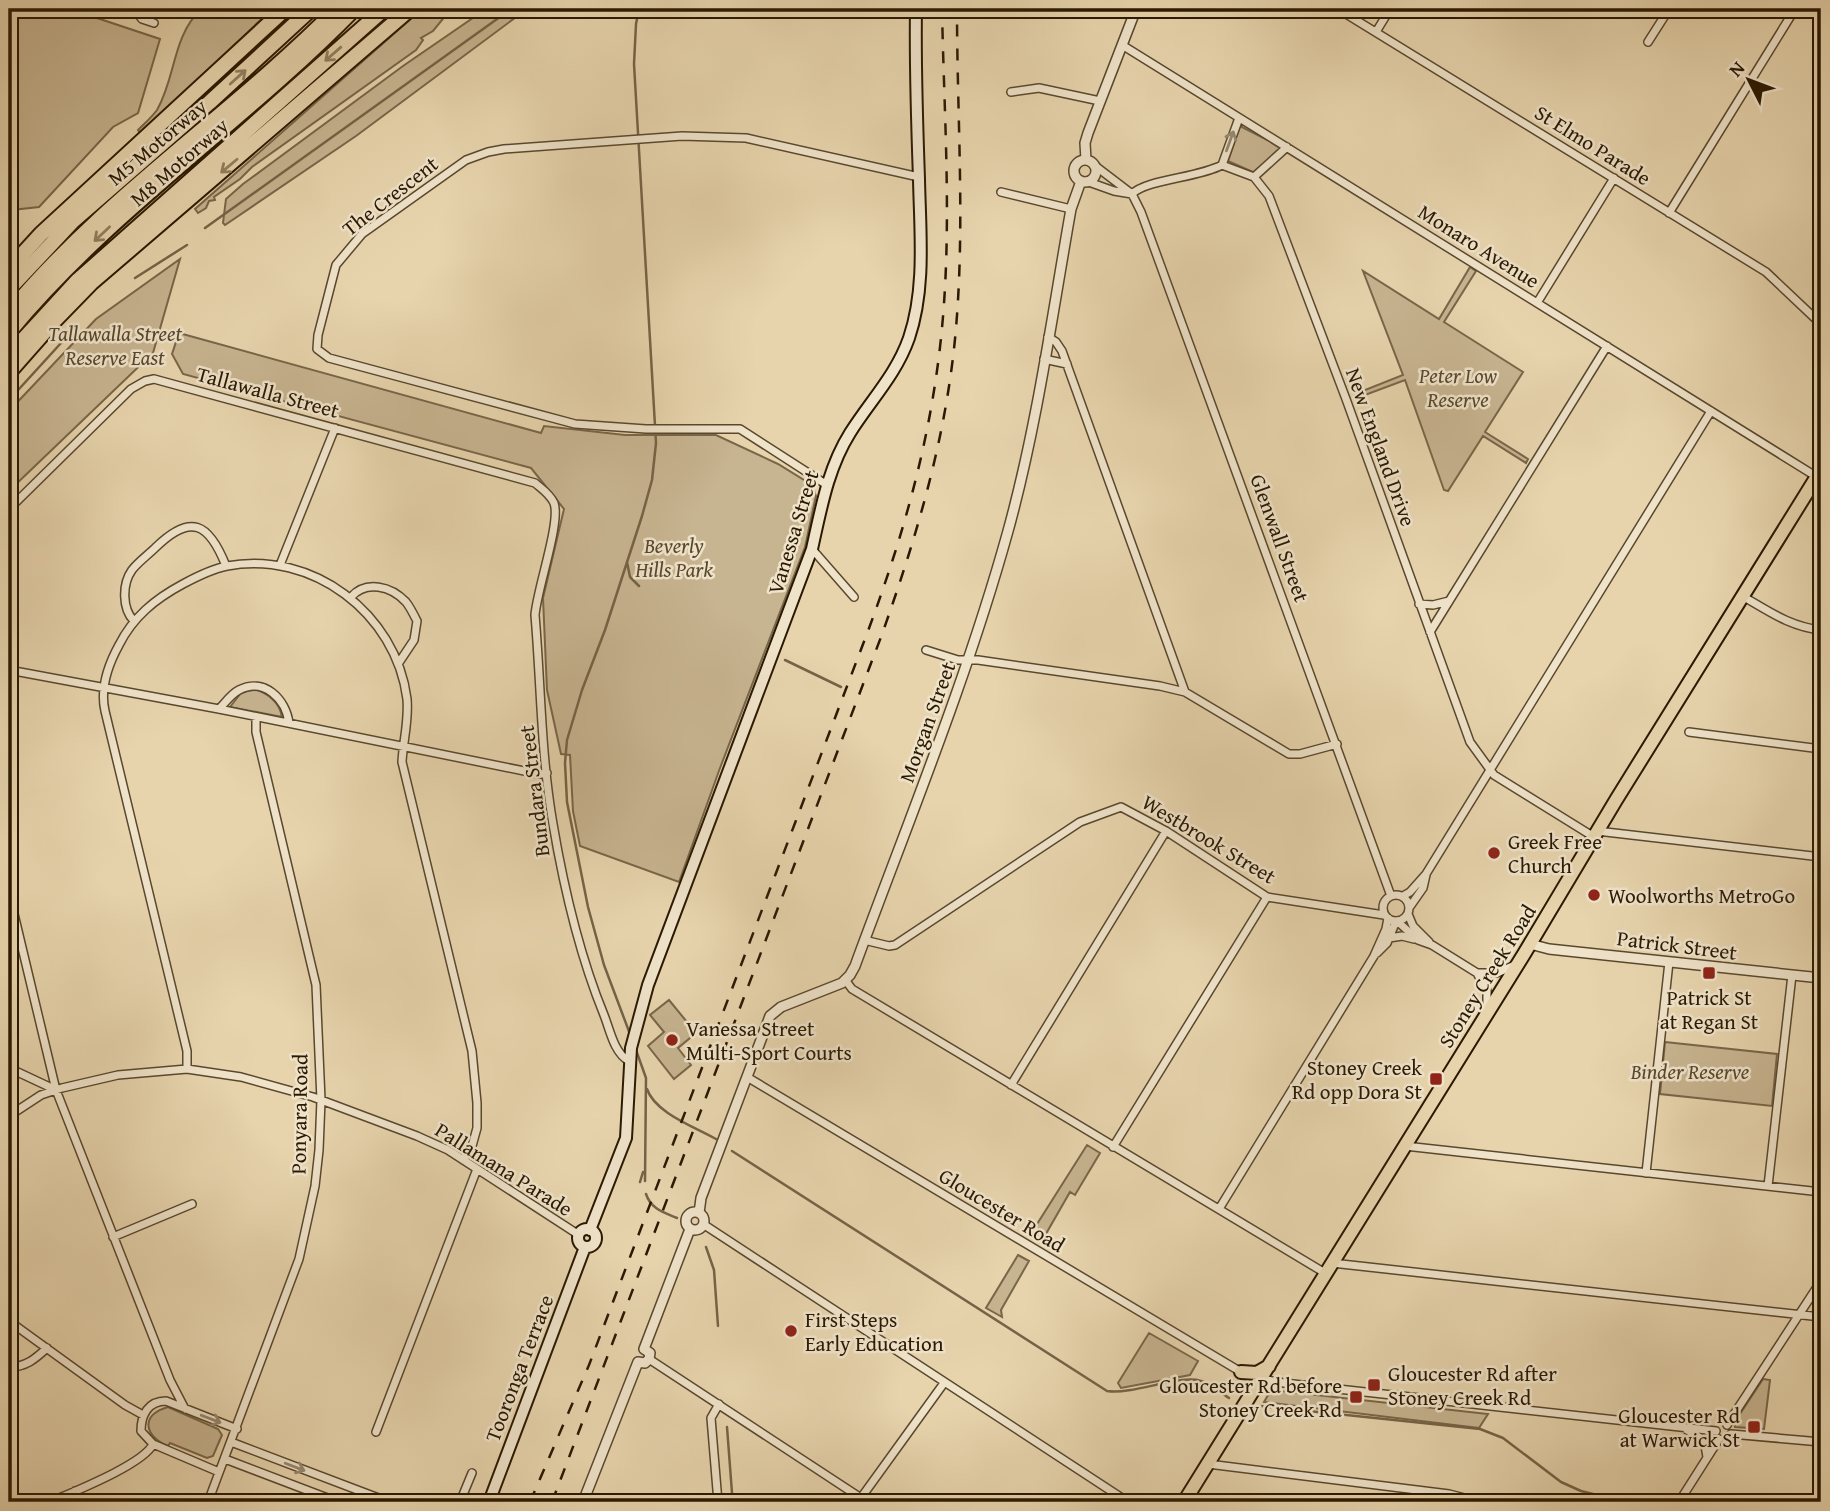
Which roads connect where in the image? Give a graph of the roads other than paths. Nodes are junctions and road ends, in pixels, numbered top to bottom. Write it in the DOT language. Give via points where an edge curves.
graph roads {
  1 [pos="134,9"];
  2 [pos="285,9"];
  3 [pos="310,9"];
  4 [pos="337,9"];
  5 [pos="354,9"];
  6 [pos="384,9"];
  7 [pos="410,9"];
  8 [pos="915,9"];
  9 [pos="1136,9"];
  10 [pos="1338,9"];
  11 [pos="1390,9"];
  12 [pos="1669,9"];
  13 [pos="1795,9"];
  14 [pos="154,23"];
  15 [pos="1376,32"];
  16 [pos="1648,42"];
  17 [pos="1122,45"];
  18 [pos="1011,92"];
  19 [pos="1100,101"];
  20 [pos="1239,118"];
  21 [pos="1287,147"];
  22 [pos="1090,162"];
  23 [pos="1222,165"];
  24 [pos="919,177"];
  25 [pos="1254,177"];
  26 [pos="1614,178"];
  27 [pos="1084,181"];
  28 [pos="1001,192"];
  29 [pos="1132,194"];
  30 [pos="1072,209"];
  31 [pos="1669,213"];
  32 [pos="9,269"];
  33 [pos="9,289"];
  34 [pos="1537,303"];
  35 [pos="9,313"];
  36 [pos="1821,324"];
  37 [pos="9,332"];
  38 [pos="1048,337"];
  39 [pos="1607,346"];
  40 [pos="9,355"];
  41 [pos="1044,359"];
  42 [pos="1067,364"];
  43 [pos="9,372"];
  44 [pos="1711,411"];
  45 [pos="335,428"];
  46 [pos="1819,473"];
  47 [pos="827,485"];
  48 [pos="554,504"];
  49 [pos="9,509"];
  50 [pos="813,549"];
  51 [pos="280,565"];
  52 [pos="226,566"];
  53 [pos="351,597"];
  54 [pos="854,597"];
  55 [pos="1744,597"];
  56 [pos="1449,601"];
  57 [pos="1419,604"];
  58 [pos="134,621"];
  59 [pos="1821,630"];
  60 [pos="1430,632"];
  61 [pos="926,650"];
  62 [pos="969,660"];
  63 [pos="398,664"];
  64 [pos="9,670"];
  65 [pos="103,689"];
  66 [pos="1185,692"];
  67 [pos="219,709"];
  68 [pos="256,717"];
  69 [pos="289,723"];
  70 [pos="1689,732"];
  71 [pos="1337,744"];
  72 [pos="404,747"];
  73 [pos="1821,749"];
  74 [pos="1489,770"];
  75 [pos="547,773"];
  76 [pos="1166,831"];
  77 [pos="1595,834"];
  78 [pos="1821,857"];
  79 [pos="1426,874"];
  80 [pos="9,893"];
  81 [pos="1391,895"];
  82 [pos="1267,897"];
  83 [pos="1403,897"];
  84 [pos="1383,906"];
  85 [pos="1408,911"];
  86 [pos="1367,912"];
  87 [pos="1391,919"];
  88 [pos="1390,939"];
  89 [pos="864,940"];
  90 [pos="1418,940"];
  91 [pos="1530,944"];
  92 [pos="1432,945"];
  93 [pos="1374,956"];
  94 [pos="1518,962"];
  95 [pos="1669,962"];
  96 [pos="1477,973"];
  97 [pos="1792,975"];
  98 [pos="1821,978"];
  99 [pos="845,981"];
  100 [pos="1486,1015"];
  101 [pos="629,1061"];
  102 [pos="9,1068"];
  103 [pos="187,1069"];
  104 [pos="747,1077"];
  105 [pos="1012,1086"];
  106 [pos="56,1090"];
  107 [pos="321,1100"];
  108 [pos="9,1116"];
  109 [pos="1405,1146"];
  110 [pos="1113,1147"];
  111 [pos="463,1160"];
  112 [pos="477,1169"];
  113 [pos="1646,1173"];
  114 [pos="1768,1186"];
  115 [pos="1821,1192"];
  116 [pos="192,1204"];
  117 [pos="1219,1209"];
  118 [pos="699,1213"];
  119 [pos="704,1224"];
  120 [pos="690,1229"];
  121 [pos="590,1230"];
  122 [pos="579,1235"];
  123 [pos="113,1237"];
  124 [pos="585,1247"];
  125 [pos="1328,1268"];
  126 [pos="1821,1281"];
  127 [pos="1798,1314"];
  128 [pos="1821,1317"];
  129 [pos="9,1321"];
  130 [pos="47,1348"];
  131 [pos="644,1349"];
  132 [pos="649,1359"];
  133 [pos="638,1362"];
  134 [pos="1269,1366"];
  135 [pos="9,1367"];
  136 [pos="1241,1372"];
  137 [pos="1261,1379"];
  138 [pos="170,1380"];
  139 [pos="944,1383"];
  140 [pos="1253,1393"];
  141 [pos="166,1401"];
  142 [pos="719,1404"];
  143 [pos="185,1409"];
  144 [pos="143,1415"];
  145 [pos="1674,1426"];
  146 [pos="1727,1426"];
  147 [pos="237,1429"];
  148 [pos="376,1432"];
  149 [pos="1731,1434"];
  150 [pos="1717,1435"];
  151 [pos="1821,1442"];
  152 [pos="232,1443"];
  153 [pos="153,1444"];
  154 [pos="1708,1457"];
  155 [pos="225,1459"];
  156 [pos="1208,1464"];
  157 [pos="219,1472"];
  158 [pos="472,1473"];
  159 [pos="75,1491"];
  160 [pos="862,1501"];
  161 [pos="50,1502"];
  162 [pos="77,1502"];
  163 [pos="208,1502"];
  164 [pos="338,1502"];
  165 [pos="389,1502"];
  166 [pos="460,1502"];
  167 [pos="489,1502"];
  168 [pos="583,1502"];
  169 [pos="718,1502"];
  170 [pos="1128,1502"];
  171 [pos="1184,1502"];
  172 [pos="1480,1502"];
  173 [pos="1679,1502"];
  1 -- 14 [label="street" via="142,19"];
  2 -- 32 [label="highway" via="41,234"];
  33 -- 3 [label="highway, M8 Motorway, one-way" via="73,221"];
  4 -- 35 [label="highway, M5 Motorway" via="82,235"];
  5 -- 37 [label="highway, M5 Motorway, one-way" via="92,243"];
  6 -- 40 [label="highway, M8 Motorway, one-way" via="77,281"];
  7 -- 43 [label="highway, one-way" via="91,283"];
  8 -- 24 [label="main road, Vanessa Street"];
  9 -- 17 [label="street"];
  10 -- 15 [label="street, St Elmo Parade"];
  11 -- 15 [label="street"];
  12 -- 16 [label="street"];
  13 -- 31 [label="street"];
  15 -- 26 [label="street, St Elmo Parade"];
  17 -- 19 [label="street"];
  17 -- 20 [label="street, Monaro Avenue"];
  18 -- 19 [label="street" via="1039,88"];
  19 -- 22 [label="street" via="1085,143"];
  20 -- 21 [label="street, Monaro Avenue"];
  23 -- 20 [label="street, one-way"];
  21 -- 25 [label="street"];
  21 -- 34 [label="street, Monaro Avenue"];
  22 -- 27 [label="street" via="1095,175"];
  22 -- 27 [label="street" via="1074,167 1074,175"];
  22 -- 29 [label="street"];
  23 -- 25 [label="street"];
  23 -- 29 [label="street" via="1141,187"];
  24 -- 47 [label="main road, Vanessa Street" via="918,304 909,337 887,383 849,433"];
  24 -- 47 [label="street, The Crescent" via="746,138 682,136 504,149 466,160 362,234 336,265 318,335 317,349 329,358 575,424 740,429"];
  25 -- 57 [label="street, New England Drive" via="1272,204"];
  26 -- 31 [label="street, St Elmo Parade"];
  26 -- 34 [label="street"];
  27 -- 29 [label="street"];
  27 -- 30 [label="street, Morgan Street"];
  28 -- 30 [label="street"];
  29 -- 71 [label="street, Glenwall Street"];
  30 -- 38 [label="street, Morgan Street"];
  31 -- 36 [label="street, St Elmo Parade" via="1766,272"];
  34 -- 39 [label="street, Monaro Avenue"];
  38 -- 41 [label="street, Morgan Street"];
  38 -- 42 [label="street" via="1059,346"];
  39 -- 44 [label="street, Monaro Avenue"];
  39 -- 56 [label="street"];
  41 -- 42 [label="street"];
  41 -- 62 [label="street, Morgan Street" via="1012,519"];
  42 -- 66 [label="street"];
  44 -- 46 [label="street, Monaro Avenue"];
  44 -- 74 [label="street"];
  45 -- 48 [label="street, Tallawalla Street" via="535,483"];
  45 -- 49 [label="street, Tallawalla Street" via="154,379 145,381 131,389"];
  45 -- 51 [label="street"];
  46 -- 55 [label="main road, Stoney Creek Road"];
  47 -- 50 [label="main road, Vanessa Street"];
  48 -- 75 [label="street, Bundara Street" via="556,517 535,615"];
  50 -- 54 [label="street"];
  50 -- 101 [label="main road, Vanessa Street" via="648,985"];
  51 -- 52 [label="street"];
  51 -- 53 [label="street" via="314,576"];
  52 -- 58 [label="street" via="166,593"];
  52 -- 58 [label="street" via="219,548 205,532 182,527 169,534 127,580 126,605"];
  53 -- 63 [label="street" via="381,630"];
  53 -- 63 [label="street" via="368,587 388,589 406,602 417,621 414,640"];
  55 -- 59 [label="street" via="1784,621"];
  55 -- 77 [label="main road, Stoney Creek Road"];
  56 -- 57 [label="street"];
  56 -- 60 [label="street"];
  57 -- 60 [label="street, New England Drive"];
  58 -- 65 [label="street" via="113,657"];
  60 -- 74 [label="street, New England Drive" via="1464,729"];
  61 -- 62 [label="street"];
  62 -- 66 [label="street"];
  62 -- 89 [label="street, Morgan Street"];
  63 -- 72 [label="street" via="408,713"];
  64 -- 65 [label="street"];
  65 -- 67 [label="street"];
  65 -- 103 [label="street" via="104,711 187,1051"];
  66 -- 71 [label="street" via="1289,754"];
  67 -- 68 [label="street"];
  67 -- 69 [label="street" via="237,691 253,685 280,699"];
  68 -- 69 [label="street"];
  68 -- 107 [label="street, Ponyara Road" via="316,985"];
  69 -- 72 [label="street"];
  70 -- 73 [label="street"];
  71 -- 81 [label="street, Glenwall Street"];
  72 -- 75 [label="street"];
  72 -- 111 [label="street" via="402,762 472,1051 477,1128"];
  74 -- 77 [label="street"];
  74 -- 79 [label="street"];
  75 -- 101 [label="street, Bundara Street" via="559,856 588,972 615,1044"];
  76 -- 82 [label="street, Westbrook Street"];
  76 -- 89 [label="street, Westbrook Street" via="1121,807 1080,822 895,945"];
  76 -- 105 [label="street"];
  77 -- 78 [label="street"];
  77 -- 91 [label="main road, Stoney Creek Road"];
  79 -- 83 [label="street"];
  79 -- 85 [label="street"];
  80 -- 106 [label="street"];
  81 -- 83 [label="street"];
  81 -- 84 [label="street"];
  82 -- 86 [label="street, Westbrook Street"];
  82 -- 110 [label="street"];
  83 -- 85 [label="street"];
  84 -- 86 [label="street, Westbrook Street"];
  84 -- 87 [label="street"];
  85 -- 87 [label="street"];
  85 -- 92 [label="street" via="1413,926"];
  86 -- 87 [label="street, Westbrook Street"];
  87 -- 88 [label="street"];
  87 -- 90 [label="street"];
  87 -- 93 [label="street"];
  88 -- 90 [label="street" via="1405,936"];
  88 -- 93 [label="street"];
  89 -- 99 [label="street, Morgan Street"];
  90 -- 92 [label="street"];
  91 -- 94 [label="main road, Stoney Creek Road"];
  91 -- 95 [label="street, Patrick Street"];
  92 -- 96 [label="street"];
  93 -- 117 [label="street"];
  94 -- 96 [label="street" via="1497,972"];
  94 -- 100 [label="main road, Stoney Creek Road"];
  95 -- 97 [label="street, Patrick Street"];
  95 -- 113 [label="street"];
  96 -- 100 [label="street" via="1487,991"];
  97 -- 98 [label="street, Patrick Street"];
  97 -- 114 [label="street"];
  99 -- 104 [label="street" via="775,1010"];
  99 -- 105 [label="street"];
  100 -- 109 [label="main road, Stoney Creek Road"];
  101 -- 121 [label="main road" via="626,1138"];
  102 -- 106 [label="street"];
  103 -- 106 [label="street, Pallamana Parade" via="118,1075"];
  103 -- 107 [label="street, Pallamana Parade" via="241,1077"];
  104 -- 118 [label="street"];
  104 -- 136 [label="street, Gloucester Road"];
  105 -- 110 [label="street"];
  106 -- 108 [label="street, Pallamana Parade"];
  106 -- 123 [label="street"];
  107 -- 111 [label="street, Pallamana Parade" via="417,1136"];
  107 -- 147 [label="street, Ponyara Road" via="315,1186 299,1259"];
  109 -- 113 [label="street"];
  109 -- 125 [label="main road, Stoney Creek Road"];
  110 -- 117 [label="street"];
  111 -- 112 [label="street, Pallamana Parade"];
  112 -- 122 [label="street, Pallamana Parade"];
  112 -- 148 [label="street"];
  113 -- 114 [label="street"];
  114 -- 115 [label="street"];
  116 -- 123 [label="street"];
  117 -- 125 [label="street"];
  118 -- 119 [label="street"];
  118 -- 120 [label="street" via="686,1217"];
  119 -- 120 [label="street"];
  119 -- 139 [label="street"];
  120 -- 131 [label="street"];
  121 -- 122 [label="main road"];
  121 -- 124 [label="main road" via="595,1239"];
  122 -- 124 [label="main road"];
  123 -- 138 [label="street"];
  124 -- 167 [label="main road, Tooronga Terrace"];
  125 -- 127 [label="street"];
  125 -- 134 [label="main road, Stoney Creek Road"];
  126 -- 127 [label="street"];
  127 -- 128 [label="street"];
  127 -- 146 [label="street"];
  129 -- 130 [label="street"];
  130 -- 135 [label="street" via="23,1366"];
  130 -- 144 [label="street"];
  131 -- 132 [label="street" via="650,1353"];
  131 -- 133 [label="street" via="636,1353"];
  132 -- 133 [label="street"];
  132 -- 142 [label="street"];
  133 -- 168 [label="street"];
  134 -- 136 [label="main road" via="1257,1373"];
  134 -- 137 [label="main road, Stoney Creek Road"];
  136 -- 140 [label="main road"];
  137 -- 140 [label="main road, Stoney Creek Road"];
  137 -- 145 [label="street"];
  138 -- 141 [label="street"];
  138 -- 143 [label="street"];
  139 -- 160 [label="street"];
  139 -- 170 [label="street"];
  140 -- 156 [label="main road, Stoney Creek Road"];
  141 -- 143 [label="street"];
  141 -- 144 [label="street" via="150,1405"];
  142 -- 160 [label="street"];
  142 -- 169 [label="street" via="711,1418"];
  143 -- 147 [label="street, one-way"];
  144 -- 153 [label="street" via="141,1431"];
  145 -- 150 [label="street"];
  145 -- 154 [label="street" via="1702,1437"];
  146 -- 149 [label="street"];
  146 -- 150 [label="street" via="1720,1425"];
  147 -- 152 [label="street, Ponyara Road"];
  149 -- 150 [label="street" via="1726,1440"];
  149 -- 151 [label="street"];
  150 -- 154 [label="street"];
  152 -- 155 [label="street, Ponyara Road"];
  152 -- 165 [label="street, one-way"];
  153 -- 157 [label="street"];
  153 -- 159 [label="street" via="147,1454"];
  154 -- 173 [label="street"];
  155 -- 157 [label="street, Ponyara Road"];
  155 -- 164 [label="street"];
  156 -- 171 [label="main road, Stoney Creek Road"];
  156 -- 172 [label="street"];
  157 -- 163 [label="street, Ponyara Road"];
  158 -- 166 [label="street"];
  159 -- 161 [label="street"];
  159 -- 162 [label="street"];
}
